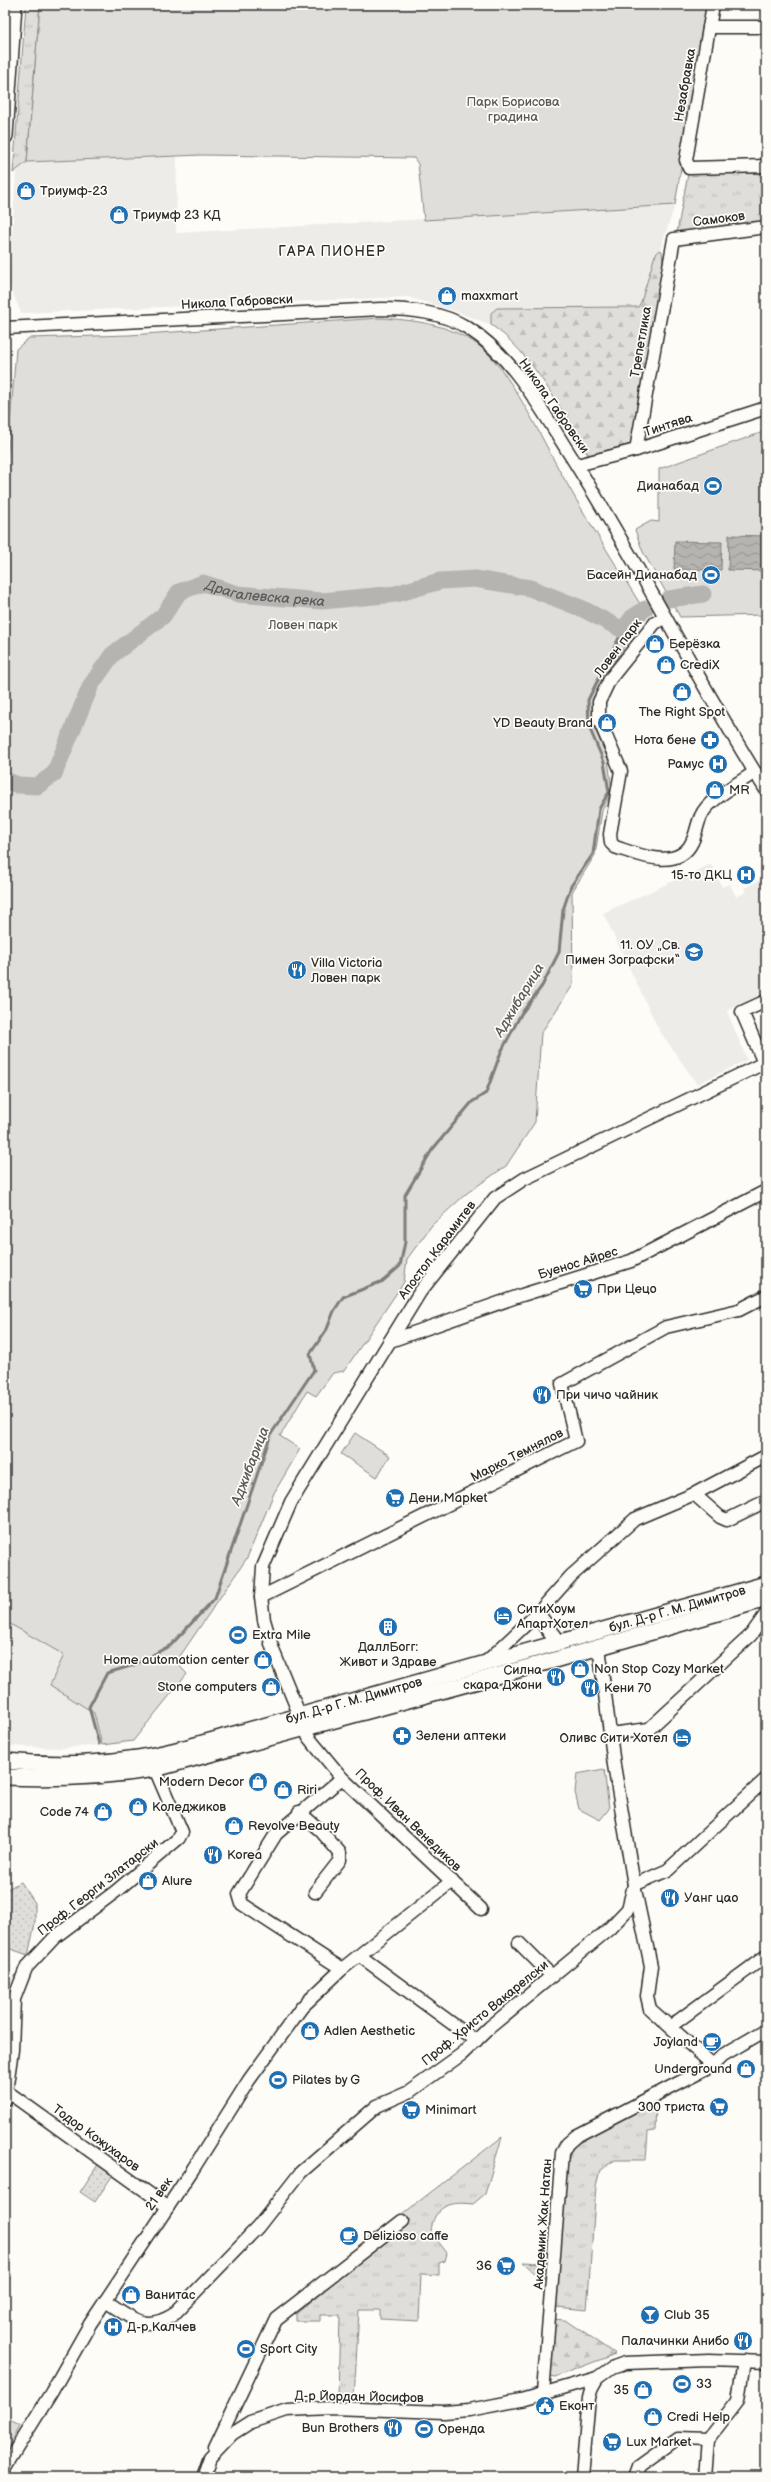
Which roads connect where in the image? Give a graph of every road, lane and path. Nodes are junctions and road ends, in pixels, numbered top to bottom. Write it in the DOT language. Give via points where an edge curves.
graph roads {
  1 [pos="14,5"];
  2 [pos="713,5"];
  3 [pos="709,27"];
  4 [pos="766,27"];
  5 [pos="5,136"];
  6 [pos="766,166"];
  7 [pos="766,227"];
  8 [pos="674,239"];
  9 [pos="5,328"];
  10 [pos="766,408"];
  11 [pos="636,450"];
  12 [pos="577,465"];
  13 [pos="665,617"];
  14 [pos="755,772"];
  15 [pos="766,790"];
  16 [pos="766,1001"];
  17 [pos="766,1191"];
  18 [pos="766,1296"];
  19 [pos="390,1341"];
  20 [pos="766,1456"];
  21 [pos="694,1494"];
  22 [pos="766,1501"];
  23 [pos="766,1584"];
  24 [pos="261,1596"];
  25 [pos="766,1599"];
  26 [pos="537,1614"];
  27 [pos="766,1614"];
  28 [pos="559,1643"];
  29 [pos="599,1647"];
  30 [pos="484,1664"];
  31 [pos="302,1723"];
  32 [pos="610,1734"];
  33 [pos="5,1761"];
  34 [pos="155,1769"];
  35 [pos="5,1777"];
  36 [pos="342,1778"];
  37 [pos="765,1783"];
  38 [pos="299,1812"];
  39 [pos="452,1881"];
  40 [pos="634,1885"];
  41 [pos="315,1892"];
  42 [pos="481,1910"];
  43 [pos="519,1943"];
  44 [pos="360,1956"];
  45 [pos="766,1956"];
  46 [pos="342,1969"];
  47 [pos="552,1976"];
  48 [pos="671,2026"];
  49 [pos="766,2030"];
  50 [pos="476,2041"];
  51 [pos="713,2065"];
  52 [pos="6,2093"];
  53 [pos="168,2207"];
  54 [pos="402,2221"];
  55 [pos="105,2301"];
  56 [pos="744,2361"];
  57 [pos="766,2362"];
  58 [pos="597,2378"];
  59 [pos="543,2393"];
  60 [pos="708,2439"];
  61 [pos="210,2457"];
  62 [pos="5,2467"];
  63 [pos="203,2477"];
  64 [pos="582,2477"];
  65 [pos="635,2477"];
  66 [pos="705,2477"];
  1 -- 5 [label="main road"];
  2 -- 3 [label="street, Незабравка"];
  3 -- 4 [label="street"];
  3 -- 6 [label="street, Незабравка" via="686,160 689,168"];
  7 -- 8 [label="street, Самоков"];
  8 -- 11 [label="street, Трепетлика"];
  9 -- 12 [label="street, Никола Габровски" via="381,308 426,312 450,319 468,329 503,359 525,385"];
  10 -- 11 [label="street, Тинтява"];
  11 -- 12 [label="street, Тинтява"];
  12 -- 13 [label="street, Никола Габровски"];
  13 -- 14 [label="street, Никола Габровски"];
  13 -- 14 [label="street, Ловен парк" via="654,623 610,679 599,702 599,720 621,771 610,834 611,843 615,847 658,860 684,852 692,843 699,817 706,807"];
  14 -- 15 [label="street, Никола Габровски"];
  16 -- 19 [label="street, Апостол Карамитев" via="742,1012 764,1063 524,1178 494,1198 420,1292"];
  17 -- 19 [label="street, Буенос Айрес" via="631,1261 522,1295"];
  18 -- 24 [label="street, Марко Темнялов" via="739,1310 666,1327 562,1384 576,1441"];
  19 -- 24 [label="street, Апостол Карамитев" via="291,1502 263,1567"];
  20 -- 21 [label="street"];
  21 -- 22 [label="street" via="727,1520"];
  21 -- 26 [label="street" via="635,1519 571,1576"];
  23 -- 28 [label="main road, бул. Д-р Г. М. Димитров"];
  24 -- 31 [label="street, Апостол Карамитев" via="264,1620 273,1650"];
  25 -- 29 [label="main road, бул. Д-р Г. М. Димитров"];
  26 -- 28 [label="main road"];
  26 -- 30 [label="street"];
  27 -- 32 [label="street" via="751,1635 649,1729"];
  28 -- 30 [label="main road, бул. Д-р Г. М. Димитров"];
  29 -- 31 [label="main road, бул. Д-р Г. М. Димитров"];
  29 -- 32 [label="street, Проф. Христо Вакарелски"];
  30 -- 31 [label="main road, бул. Д-р Г. М. Димитров"];
  31 -- 33 [label="main road, бул. Д-р Г. М. Димитров" via="130,1759 71,1764"];
  31 -- 34 [label="main road, бул. Д-р Г. М. Димитров"];
  31 -- 36 [label="street, Проф. Иван Венедиков" via="318,1749"];
  32 -- 40 [label="street, Проф. Христо Вакарелски"];
  34 -- 35 [label="main road, бул. Д-р Г. М. Димитров" via="105,1776"];
  34 -- 52 [label="street, Проф. Георги Златарски" via="182,1832 179,1838 115,1892 55,1937 26,1968 14,1999"];
  36 -- 38 [label="street"];
  36 -- 39 [label="street, Проф. Иван Венедиков"];
  37 -- 40 [label="street" via="668,1870"];
  38 -- 41 [label="street" via="321,1831 340,1853 340,1860"];
  38 -- 46 [label="street" via="276,1834 239,1894 239,1900"];
  39 -- 42 [label="street, Проф. Иван Венедиков"];
  39 -- 44 [label="street, 21 век"];
  40 -- 47 [label="street, Проф. Христо Вакарелски" via="628,1909 609,1929"];
  40 -- 48 [label="street, Проф. Христо Вакарелски" via="651,1966 647,1996 650,2009"];
  43 -- 47 [label="street"];
  44 -- 46 [label="street, 21 век"];
  44 -- 50 [label="street"];
  45 -- 48 [label="street"];
  46 -- 53 [label="street, 21 век" via="302,2008 249,2080"];
  47 -- 50 [label="street, Проф. Христо Вакарелски"];
  48 -- 51 [label="street, Проф. Христо Вакарелски"];
  49 -- 51 [label="street, Академик Жак Натан" via="723,2055"];
  50 -- 55 [label="street, Проф. Христо Вакарелски" via="409,2092 377,2106 301,2172 258,2226 173,2315 160,2323 144,2324"];
  51 -- 59 [label="street, Академик Жак Натан" via="576,2136 562,2153"];
  52 -- 53 [label="street, Тодор Кожухаров"];
  53 -- 55 [label="street, 21 век"];
  54 -- 61 [label="street" via="276,2319"];
  55 -- 62 [label="street, 21 век"];
  56 -- 57 [label="street, Д-р Йордан Йосифов"];
  56 -- 58 [label="street, Д-р Йордан Йосифов" via="635,2361 611,2368"];
  56 -- 60 [label="street" via="738,2400"];
  58 -- 59 [label="street, Д-р Йордан Йосифов"];
  58 -- 64 [label="street" via="589,2398"];
  59 -- 61 [label="street, Д-р Йордан Йосифов" via="497,2406 450,2412 332,2408 287,2410 251,2422 232,2434"];
  60 -- 65 [label="street" via="678,2438 639,2466"];
  60 -- 66 [label="street"];
  61 -- 63 [label="street, Д-р Йордан Йосифов"];
}
